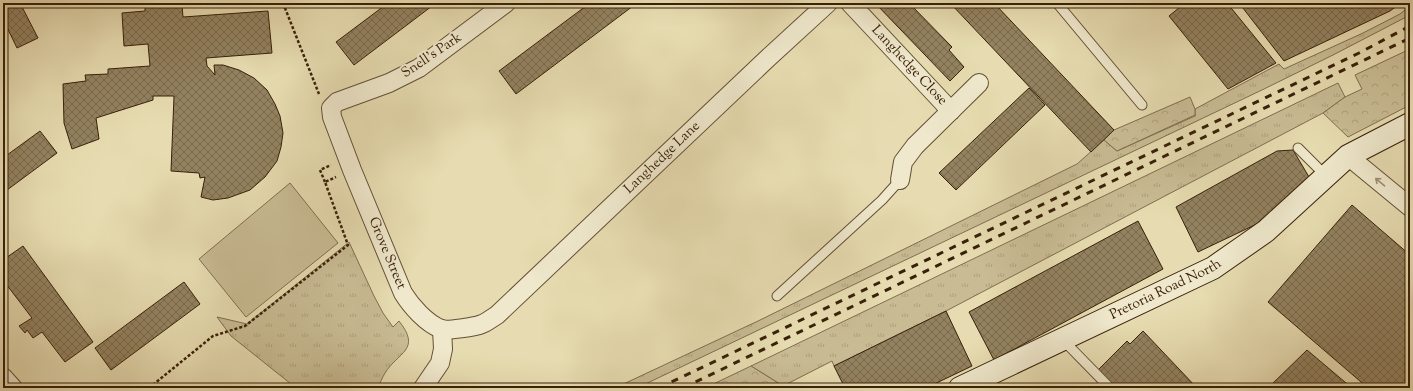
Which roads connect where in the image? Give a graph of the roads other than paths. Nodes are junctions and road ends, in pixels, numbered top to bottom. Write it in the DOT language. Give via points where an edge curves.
graph roads {
  1 [pos="506,3"];
  2 [pos="828,3"];
  3 [pos="850,3"];
  4 [pos="1057,3"];
  5 [pos="980,83"];
  6 [pos="1142,105"];
  7 [pos="331,108"];
  8 [pos="951,111"];
  9 [pos="1410,124"];
  10 [pos="1298,148"];
  11 [pos="1348,156"];
  12 [pos="1326,176"];
  13 [pos="900,180"];
  14 [pos="1410,207"];
  15 [pos="777,296"];
  16 [pos="442,329"];
  17 [pos="1062,339"];
  18 [pos="3,377"];
  19 [pos="13,388"];
  20 [pos="423,388"];
  21 [pos="960,388"];
  22 [pos="1110,388"];
  1 -- 7 [label="street, Snell's Park" via="419,68 389,83 337,102"];
  2 -- 16 [label="street, Langhedge Lane" via="497,314 482,324"];
  3 -- 8 [label="street, Langhedge Close"];
  4 -- 6 [label="lane"];
  5 -- 8 [label="street"];
  7 -- 16 [label="street, Grove Street" via="350,164 403,293 411,306"];
  8 -- 13 [label="street" via="915,146 903,162"];
  9 -- 11 [label="street, Pretoria Road North"];
  10 -- 12 [label="lane"];
  11 -- 12 [label="street, Pretoria Road North"];
  14 -- 11 [label="street, one-way"];
  12 -- 17 [label="street, Pretoria Road North" via="1266,231 1213,268"];
  13 -- 15 [label="lane" via="882,200"];
  16 -- 20 [label="street" via="443,349 440,363"];
  17 -- 21 [label="street, Pretoria Road North"];
  17 -- 22 [label="lane"];
  18 -- 19 [label="street"];
}
